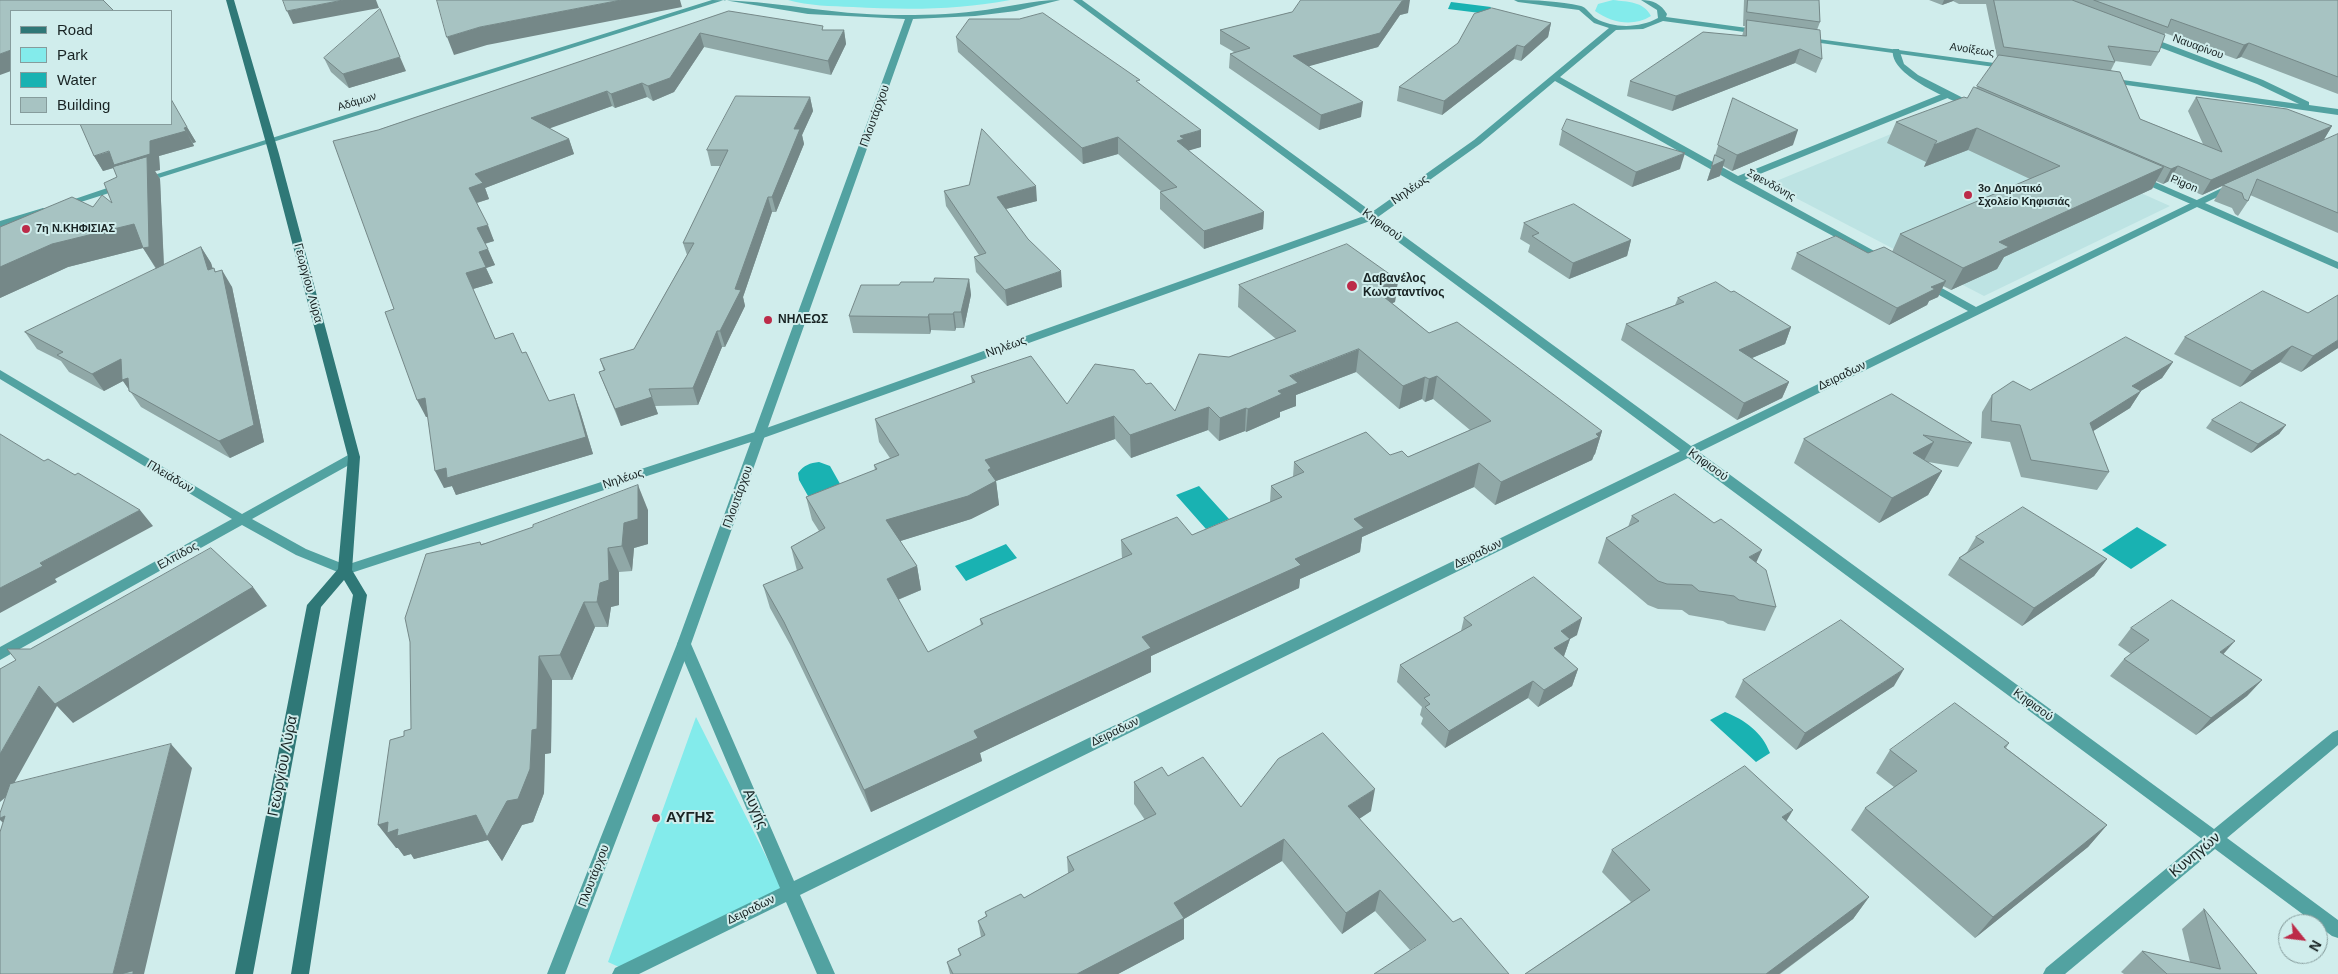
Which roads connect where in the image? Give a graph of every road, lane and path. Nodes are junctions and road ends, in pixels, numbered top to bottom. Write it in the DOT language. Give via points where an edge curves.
graph roads {
  1 [pos="230,0"];
  2 [pos="720,0"];
  3 [pos="727,0"];
  4 [pos="1056,0"];
  5 [pos="1077,0"];
  6 [pos="1518,0"];
  7 [pos="1586,0"];
  8 [pos="1645,0"];
  9 [pos="1667,0"];
  10 [pos="1654,4"];
  11 [pos="1580,8"];
  12 [pos="910,16"];
  13 [pos="1662,19"];
  14 [pos="1616,26"];
  15 [pos="1769,34"];
  16 [pos="1798,38"];
  17 [pos="2141,38"];
  18 [pos="1896,51"];
  19 [pos="2023,69"];
  20 [pos="1555,78"];
  21 [pos="2101,80"];
  22 [pos="1947,95"];
  23 [pos="2316,109"];
  24 [pos="1983,110"];
  25 [pos="2338,112"];
  26 [pos="270,140"];
  27 [pos="2134,176"];
  28 [pos="2249,179"];
  29 [pos="1736,180"];
  30 [pos="2196,203"];
  31 [pos="57,206"];
  32 [pos="48,209"];
  33 [pos="1371,217"];
  34 [pos="0,224"];
  35 [pos="1891,264"];
  36 [pos="2338,266"];
  37 [pos="1916,278"];
  38 [pos="1976,311"];
  39 [pos="0,374"];
  40 [pos="762,434"];
  41 [pos="1689,451"];
  42 [pos="354,457"];
  43 [pos="243,520"];
  44 [pos="345,570"];
  45 [pos="684,644"];
  46 [pos="0,654"];
  47 [pos="2338,736"];
  48 [pos="2214,839"];
  49 [pos="790,891"];
  50 [pos="2338,930"];
  51 [pos="244,974"];
  52 [pos="300,974"];
  53 [pos="556,974"];
  54 [pos="621,974"];
  55 [pos="826,974"];
  56 [pos="2052,974"];
  1 -- 26 [label="main road, Γεωργίου Λύρα"];
  2 -- 26 [label="street, Αδάμων"];
  3 -- 12 [label="street" via="844,14"];
  4 -- 12 [label="street" via="978,13"];
  5 -- 33 [label="street, Κηφισού"];
  6 -- 11 [label="street"];
  7 -- 11 [label="street"];
  8 -- 10 [label="street"];
  9 -- 10 [label="street"];
  10 -- 13 [label="street" via="1663,14"];
  11 -- 14 [label="street" via="1592,19"];
  12 -- 40 [label="street, Πλουτάρχου"];
  13 -- 14 [label="street" via="1645,26"];
  13 -- 15 [label="street"];
  14 -- 20 [label="street, Νηλέως"];
  16 -- 18 [label="street, Ανοίξεως"];
  17 -- 23 [label="street, Ναυαρίνου" via="2260,82"];
  18 -- 19 [label="street, Ανοίξεως"];
  18 -- 22 [label="street" via="1900,65"];
  20 -- 29 [label="street, Σφενδόνης"];
  20 -- 33 [label="street, Νηλέως" via="1477,142"];
  21 -- 23 [label="street"];
  22 -- 24 [label="street"];
  22 -- 29 [label="street"];
  23 -- 25 [label="street"];
  26 -- 31 [label="street, Αδάμων"];
  26 -- 42 [label="main road, Γεωργίου Λύρα"];
  27 -- 30 [label="street, Pigon"];
  28 -- 30 [label="street, Δειραδων"];
  29 -- 35 [label="street, Σφενδόνης"];
  30 -- 36 [label="street, Pigon"];
  30 -- 38 [label="street, Δειραδων"];
  32 -- 34 [label="street"];
  33 -- 40 [label="street, Νηλέως"];
  33 -- 41 [label="street, Κηφισού"];
  37 -- 38 [label="street"];
  38 -- 41 [label="street, Δειραδων"];
  39 -- 43 [label="street, Πλειάδων"];
  40 -- 44 [label="street, Νηλέως"];
  40 -- 45 [label="street, Πλουτάρχου"];
  41 -- 48 [label="street, Κηφισού"];
  41 -- 49 [label="street, Δειραδων"];
  42 -- 43 [label="street, Ελπίδος"];
  42 -- 44 [label="main road, Γεωργίου Λύρα"];
  43 -- 44 [label="street, Πλειάδων" via="301,552"];
  43 -- 46 [label="street, Ελπίδος"];
  44 -- 51 [label="main road, Γεωργίου Λύρα" via="314,606"];
  44 -- 52 [label="main road" via="360,595"];
  45 -- 49 [label="street, Αυγής"];
  45 -- 53 [label="street, Πλουτάρχου"];
  47 -- 48 [label="street, Κυνηγών"];
  48 -- 50 [label="street, Κηφισού"];
  48 -- 56 [label="street, Κυνηγών"];
  49 -- 54 [label="street, Δειραδων"];
  49 -- 55 [label="street, Αυγής"];
}
